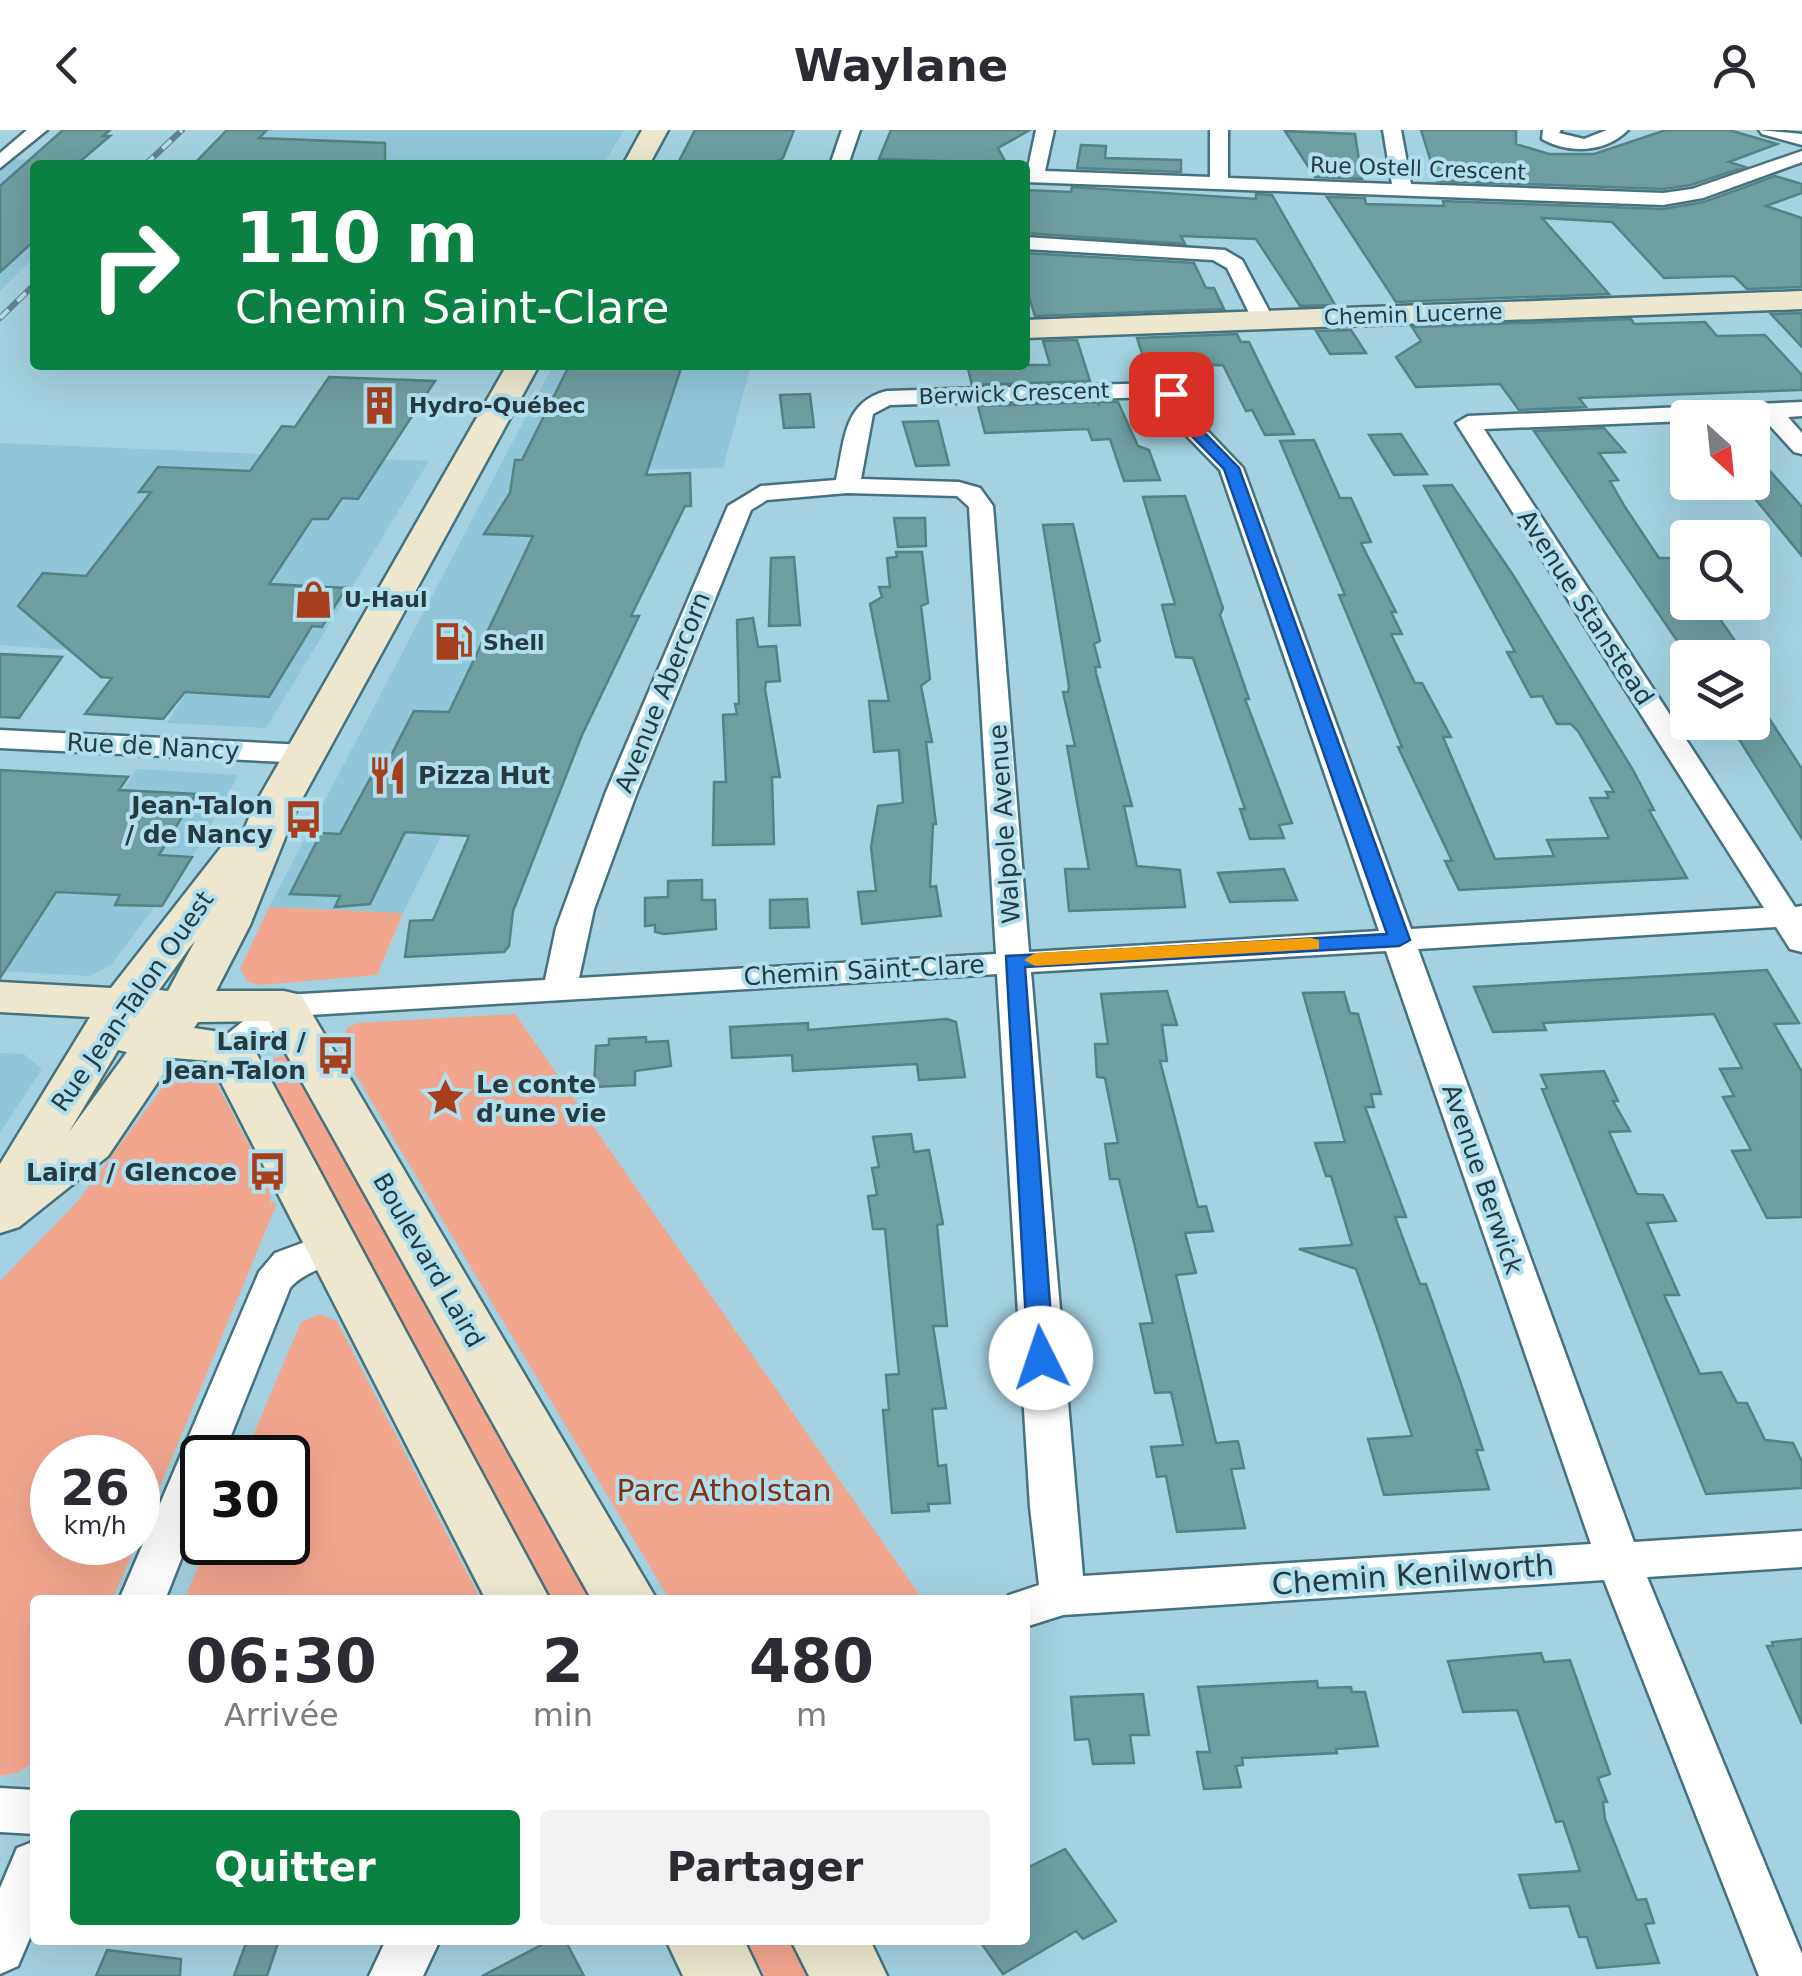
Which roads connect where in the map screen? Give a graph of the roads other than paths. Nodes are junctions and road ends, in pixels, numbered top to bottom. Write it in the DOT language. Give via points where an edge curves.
graph roads {
  1 [pos="38,130"];
  2 [pos="655,130"];
  3 [pos="851,130"];
  4 [pos="1045,130"];
  5 [pos="1219,130"];
  6 [pos="1392,130"];
  7 [pos="1552,130"];
  8 [pos="1619,130"];
  9 [pos="1768,130"];
  10 [pos="1802,140"];
  11 [pos="1802,156"];
  12 [pos="639,160"];
  13 [pos="842,160"];
  14 [pos="0,162"];
  15 [pos="1030,176"];
  16 [pos="1219,183"];
  17 [pos="1404,190"];
  18 [pos="1030,243"];
  19 [pos="1802,300"];
  20 [pos="1263,320"];
  21 [pos="1030,328"];
  22 [pos="520,370"];
  23 [pos="1171,394"];
  24 [pos="1802,409"];
  25 [pos="1770,410"];
  26 [pos="1670,414"];
  27 [pos="1802,446"];
  28 [pos="847,486"];
  29 [pos="0,740"];
  30 [pos="306,754"];
  31 [pos="275,808"];
  32 [pos="1797,925"];
  33 [pos="1399,940"];
  34 [pos="1014,961"];
  35 [pos="561,987"];
  36 [pos="0,997"];
  37 [pos="289,1016"];
  38 [pos="116,1020"];
  39 [pos="173,1024"];
  40 [pos="0,1028"];
  41 [pos="228,1047"];
  42 [pos="4,1210"];
  43 [pos="332,1246"];
  44 [pos="1802,1549"];
  45 [pos="1619,1562"];
  46 [pos="144,1595"];
  47 [pos="515,1595"];
  48 [pos="623,1595"];
  49 [pos="1044,1602"];
  50 [pos="0,1810"];
  51 [pos="30,1812"];
  52 [pos="30,1876"];
  53 [pos="411,1945"];
  54 [pos="706,1945"];
  55 [pos="831,1945"];
  56 [pos="0,1949"];
  57 [pos="395,1976"];
  58 [pos="724,1976"];
  59 [pos="850,1976"];
  60 [pos="1785,1976"];
  1 -- 14 [label="street"];
  2 -- 12 [label="main road"];
  3 -- 13 [label="street"];
  4 -- 15 [label="street"];
  5 -- 16 [label="street"];
  6 -- 17 [label="street"];
  7 -- 8 [label="street" via="1548,135 1555,139 1578,144"];
  9 -- 10 [label="street"];
  11 -- 17 [label="street, Rue Ostell Crescent" via="1672,198"];
  15 -- 16 [label="street, Rue Ostell Crescent"];
  16 -- 17 [label="street, Rue Ostell Crescent"];
  18 -- 20 [label="street" via="1218,254 1234,264"];
  19 -- 20 [label="main road, Chemin Lucerne"];
  20 -- 21 [label="main road, Chemin Lucerne"];
  22 -- 30 [label="main road, Rue Jean-Talon Ouest"];
  23 -- 28 [label="street, Berwick Crescent" via="1136,388 878,400 862,413"];
  23 -- 33 [label="street, Avenue Berwick" via="1188,424 1231,468"];
  24 -- 25 [label="street"];
  25 -- 27 [label="street"];
  26 -- 32 [label="street, Avenue Stanstead" via="1468,423"];
  28 -- 34 [label="street, Walpole Avenue" via="959,489 981,506"];
  28 -- 35 [label="street, Avenue Abercorn" via="761,493 740,506 654,703 593,870"];
  29 -- 30 [label="street, Rue de Nancy"];
  30 -- 31 [label="main road, Rue Jean-Talon Ouest"];
  31 -- 38 [label="main road, Rue Jean-Talon Ouest"];
  31 -- 39 [label="main road, Rue Jean-Talon Ouest" via="227,925"];
  32 -- 33 [label="street, Chemin Saint-Clare"];
  33 -- 34 [label="street, Chemin Saint-Clare"];
  33 -- 45 [label="street, Avenue Berwick"];
  34 -- 35 [label="street, Chemin Saint-Clare"];
  34 -- 49 [label="street, Walpole Avenue" via="1052,1507"];
  35 -- 37 [label="street, Chemin Saint-Clare" via="345,1003"];
  36 -- 38 [label="main road"];
  37 -- 39 [label="main road"];
  37 -- 41 [label="street, Chemin Saint-Clare"];
  37 -- 48 [label="main road, Boulevard Laird"];
  38 -- 39 [label="main road"];
  38 -- 40 [label="main road"];
  38 -- 42 [label="main road, Rue Jean-Talon Ouest" via="37,1136"];
  39 -- 41 [label="main road"];
  39 -- 42 [label="main road, Rue Jean-Talon Ouest" via="88,1144"];
  41 -- 43 [label="main road"];
  43 -- 46 [label="street" via="289,1263 272,1282"];
  43 -- 47 [label="main road"];
  44 -- 45 [label="street, Chemin Kenilworth"];
  45 -- 49 [label="street, Chemin Kenilworth"];
  45 -- 60 [label="street, Avenue Berwick"];
  50 -- 51 [label="street"];
  52 -- 56 [label="street"];
  53 -- 57 [label="street"];
  54 -- 58 [label="main road"];
  55 -- 59 [label="main road"];
}
